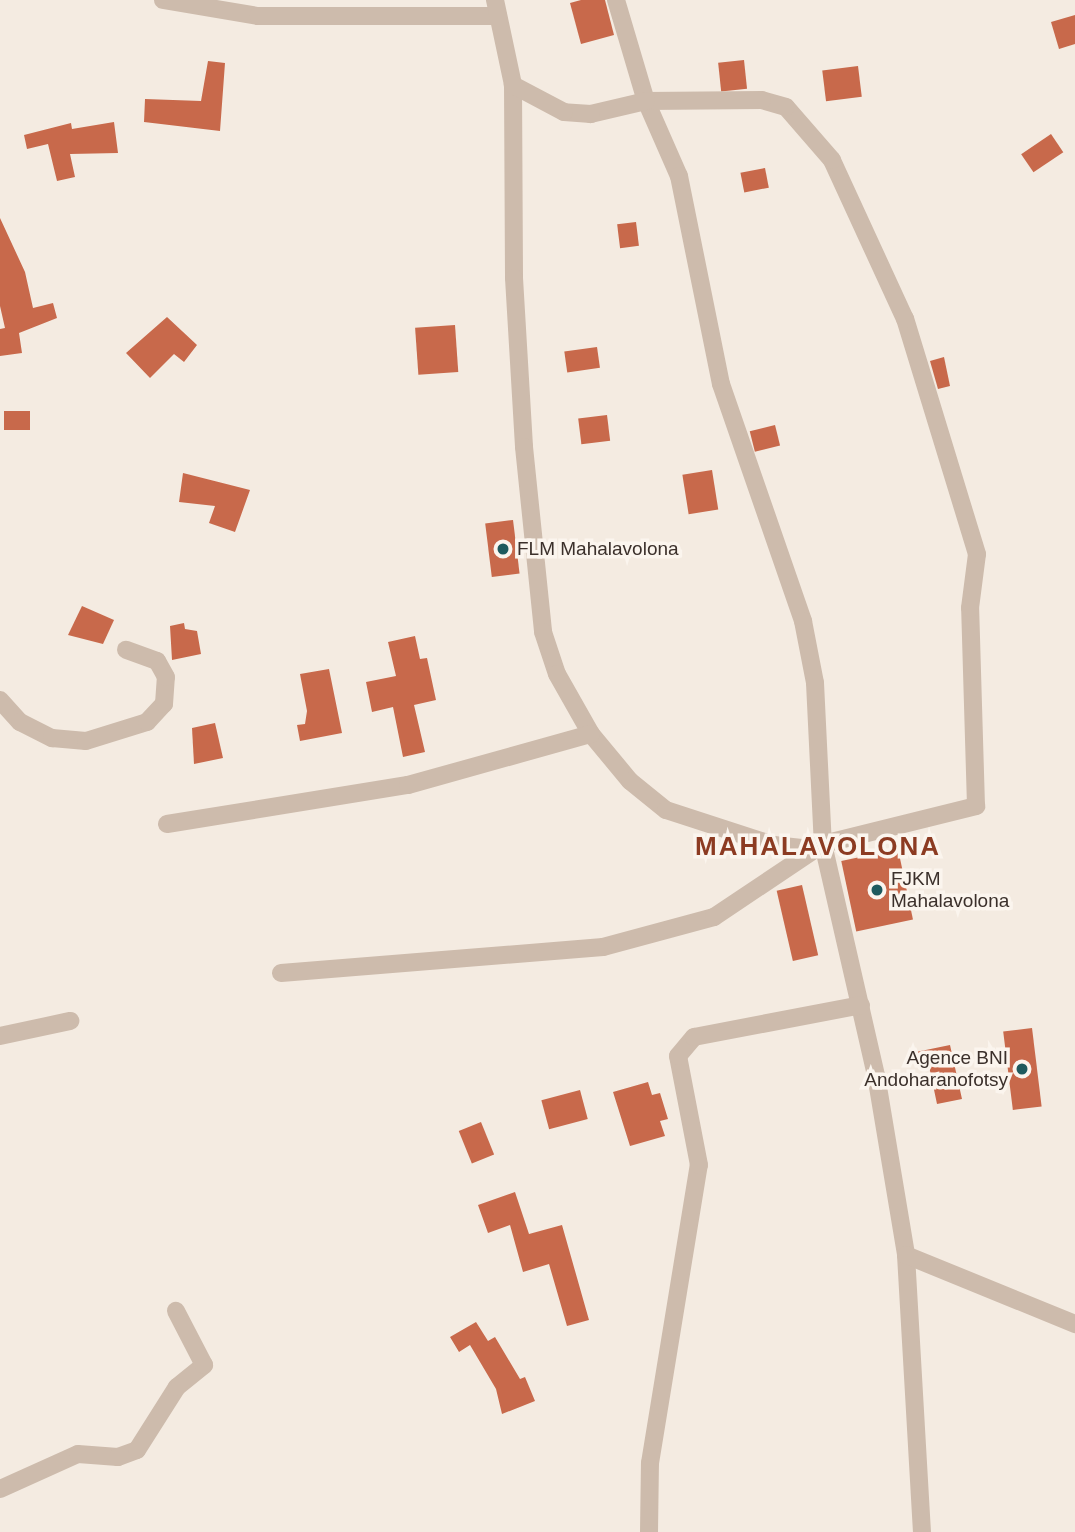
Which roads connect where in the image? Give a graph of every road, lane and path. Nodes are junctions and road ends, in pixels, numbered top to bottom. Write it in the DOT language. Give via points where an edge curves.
graph roads {
  1 [pos="163,0"];
  2 [pos="616,0"];
  3 [pos="497,8"];
  4 [pos="513,85"];
  5 [pos="646,101"];
  6 [pos="126,650"];
  7 [pos="0,700"];
  8 [pos="591,734"];
  9 [pos="167,824"];
  10 [pos="817,846"];
  11 [pos="281,973"];
  12 [pos="860,1005"];
  13 [pos="70,1021"];
  14 [pos="0,1036"];
  15 [pos="906,1255"];
  16 [pos="176,1311"];
  17 [pos="1075,1324"];
  18 [pos="0,1489"];
  19 [pos="649,1532"];
  20 [pos="922,1532"];
  1 -- 3 [label="street" via="258,16"];
  2 -- 5 [label="street"];
  3 -- 4 [label="street"];
  4 -- 5 [label="street" via="564,112 591,114"];
  4 -- 8 [label="street" via="514,278 539,594 557,674"];
  5 -- 10 [label="street" via="679,176 722,384 803,621 814,683"];
  5 -- 10 [label="street" via="762,100 786,107 815,135 832,160 905,319 977,554 970,608 976,806"];
  6 -- 7 [label="street" via="157,661 166,677 164,704 147,722 86,741 52,738 20,722"];
  8 -- 9 [label="street" via="408,785"];
  8 -- 10 [label="street" via="630,781 666,810 774,845"];
  10 -- 11 [label="street" via="714,917 603,947"];
  10 -- 12 [label="street"];
  12 -- 15 [label="street"];
  12 -- 19 [label="street" via="694,1037 678,1056 699,1165 650,1463"];
  13 -- 14 [label="street"];
  15 -- 17 [label="street"];
  15 -- 20 [label="street"];
  16 -- 18 [label="street" via="204,1365 177,1387 137,1450 118,1457 78,1454"];
}
